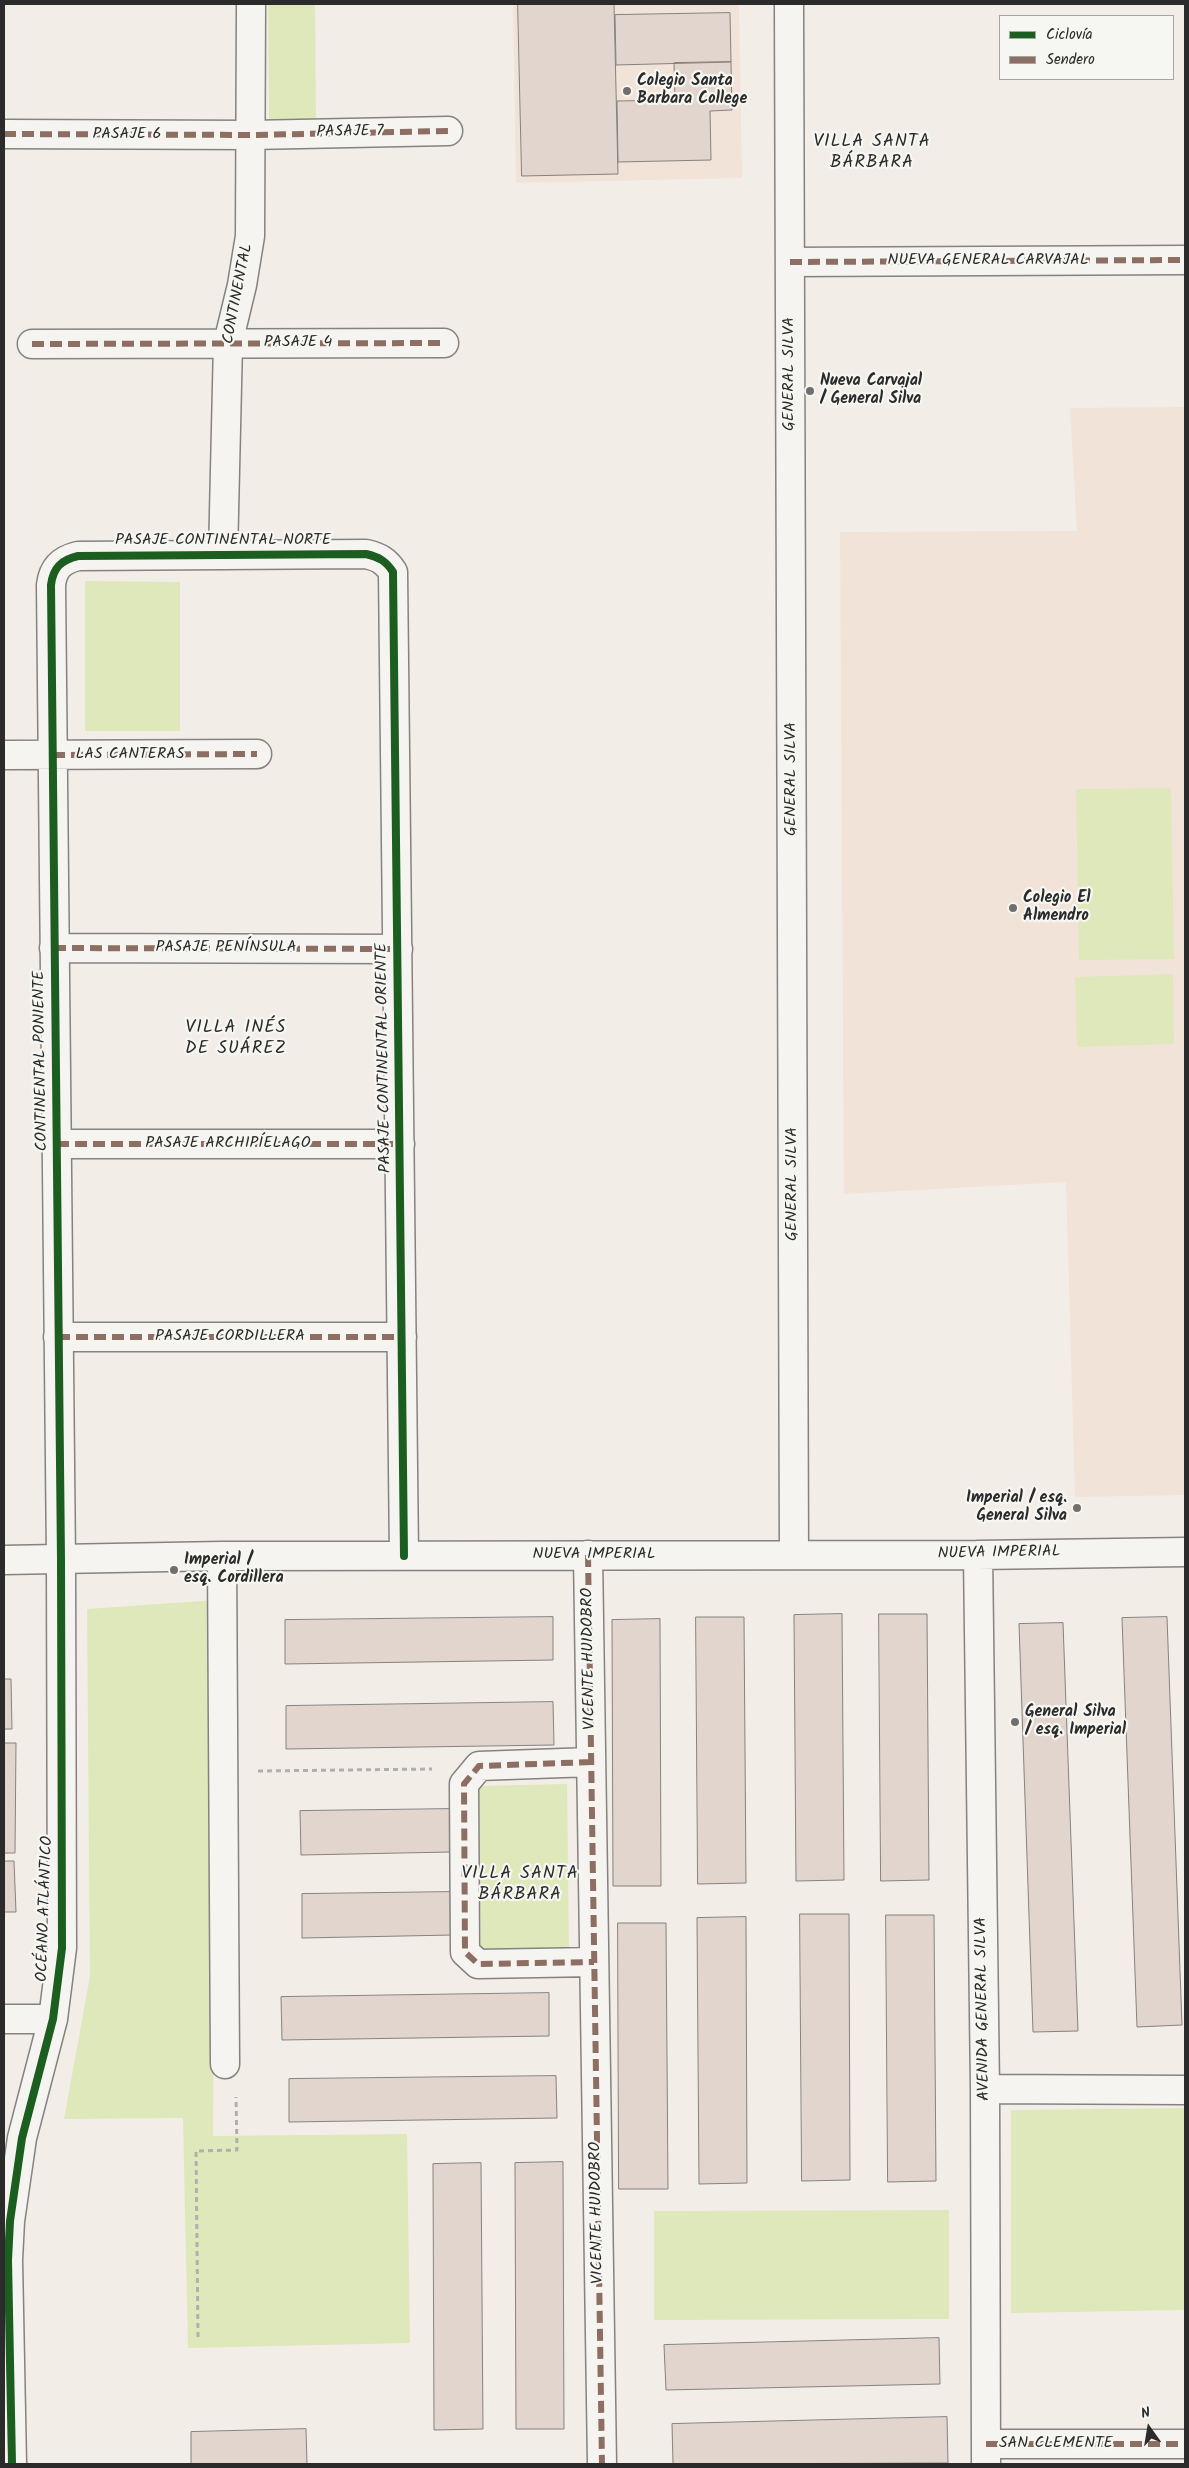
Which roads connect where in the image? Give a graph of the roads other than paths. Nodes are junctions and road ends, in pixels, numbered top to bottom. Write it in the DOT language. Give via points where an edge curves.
graph roads {
  1 [pos="251,4"];
  2 [pos="788,4"];
  3 [pos="448,131"];
  4 [pos="4,134"];
  5 [pos="251,135"];
  6 [pos="1185,260"];
  7 [pos="790,262"];
  8 [pos="228,343"];
  9 [pos="444,343"];
  10 [pos="32,344"];
  11 [pos="224,555"];
  12 [pos="387,562"];
  13 [pos="59,564"];
  14 [pos="257,754"];
  15 [pos="4,755"];
  16 [pos="53,755"];
  17 [pos="54,948"];
  18 [pos="398,949"];
  19 [pos="57,1144"];
  20 [pos="400,1144"];
  21 [pos="58,1336"];
  22 [pos="402,1337"];
  23 [pos="1185,1552"];
  24 [pos="588,1555"];
  25 [pos="794,1555"];
  26 [pos="978,1555"];
  27 [pos="222,1556"];
  28 [pos="404,1556"];
  29 [pos="4,1560"];
  30 [pos="61,1560"];
  31 [pos="591,1762"];
  32 [pos="594,1962"];
  33 [pos="4,2019"];
  34 [pos="53,2019"];
  35 [pos="225,2064"];
  36 [pos="985,2089"];
  37 [pos="1185,2090"];
  38 [pos="1185,2444"];
  39 [pos="986,2454"];
  40 [pos="12,2464"];
  41 [pos="602,2464"];
  1 -- 5 [label="street, CONTINENTAL"];
  2 -- 7 [label="street, GENERAL SILVA"];
  3 -- 5 [label="street, PASAJE 7"];
  4 -- 5 [label="street, PASAJE 6"];
  5 -- 8 [label="street, CONTINENTAL" via="250,236"];
  6 -- 7 [label="street, NUEVA GENERAL CARVAJAL"];
  7 -- 25 [label="street, GENERAL SILVA"];
  8 -- 9 [label="street, PASAJE 4"];
  8 -- 10 [label="street, PASAJE 4"];
  8 -- 11 [label="street, CONTINENTAL"];
  11 -- 12 [label="street, PASAJE CONTINENTAL NORTE" via="366,554"];
  11 -- 13 [label="street, PASAJE CONTINENTAL NORTE" via="78,556"];
  12 -- 18 [label="street, PASAJE CONTINENTAL ORIENTE" via="393,572 394,583"];
  13 -- 16 [label="street, CONTINENTAL PONIENTE" via="51,585"];
  14 -- 16 [label="street, LAS CANTERAS"];
  15 -- 16 [label="street, LAS CANTERAS"];
  16 -- 17 [label="street, CONTINENTAL PONIENTE"];
  17 -- 18 [label="street, PASAJE PENÍNSULA"];
  17 -- 19 [label="street, CONTINENTAL PONIENTE"];
  18 -- 20 [label="street, PASAJE CONTINENTAL ORIENTE"];
  19 -- 20 [label="street, PASAJE ARCHIPÍELAGO"];
  19 -- 21 [label="street, CONTINENTAL PONIENTE"];
  20 -- 22 [label="street, PASAJE CONTINENTAL ORIENTE"];
  21 -- 22 [label="street, PASAJE CORDILLERA"];
  21 -- 30 [label="street, CONTINENTAL PONIENTE"];
  22 -- 28 [label="street, PASAJE CONTINENTAL ORIENTE"];
  23 -- 26 [label="street, NUEVA IMPERIAL"];
  24 -- 25 [label="street, NUEVA IMPERIAL"];
  24 -- 28 [label="street, NUEVA IMPERIAL"];
  24 -- 31 [label="street, VICENTE HUIDOBRO"];
  25 -- 26 [label="street, NUEVA IMPERIAL"];
  26 -- 36 [label="street, AVENIDA GENERAL SILVA"];
  27 -- 28 [label="street, NUEVA IMPERIAL"];
  27 -- 30 [label="street, NUEVA IMPERIAL"];
  27 -- 35 [label="street"];
  29 -- 30 [label="street, NUEVA IMPERIAL"];
  30 -- 34 [label="street, OCÉANO ATLÁNTICO" via="62,1948"];
  31 -- 32 [label="street, VICENTE HUIDOBRO"];
  31 -- 32 [label="street" via="479,1766 464,1784 465,1952 478,1964"];
  32 -- 41 [label="street, VICENTE HUIDOBRO"];
  33 -- 34 [label="street"];
  34 -- 40 [label="street, OCÉANO ATLÁNTICO" via="22,2138 10,2221"];
  36 -- 37 [label="street"];
  36 -- 39 [label="street, AVENIDA GENERAL SILVA"];
  38 -- 39 [label="street, SAN CLEMENTE"];
}
